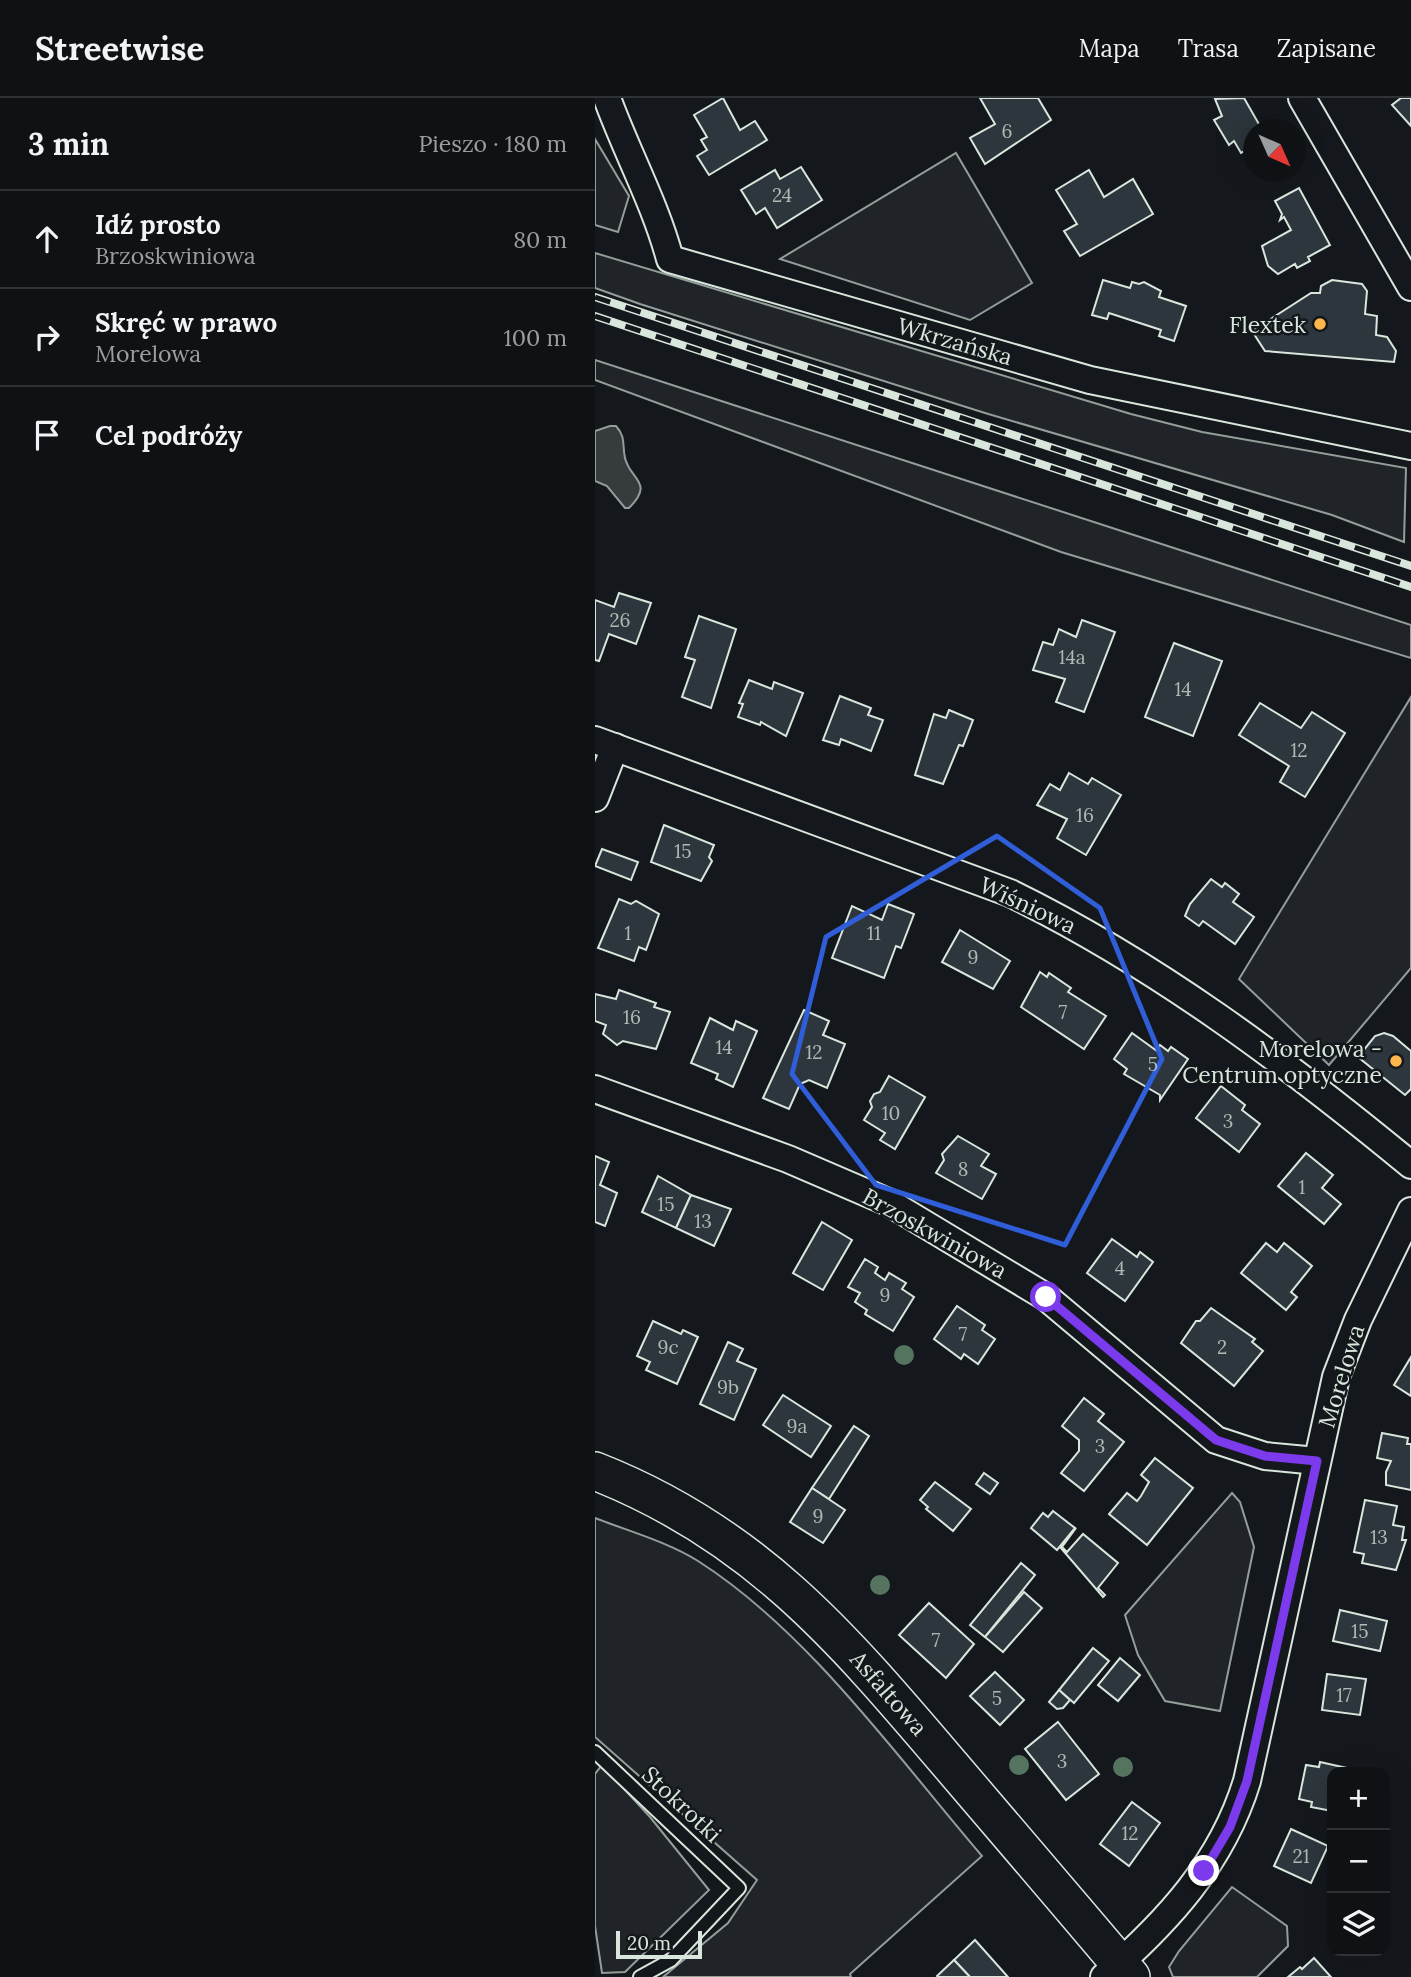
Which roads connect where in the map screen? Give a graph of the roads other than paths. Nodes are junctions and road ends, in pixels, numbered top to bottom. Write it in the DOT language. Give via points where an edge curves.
graph roads {
  1 [pos="607,98"];
  2 [pos="1302,98"];
  3 [pos="1411,287"];
  4 [pos="1411,446"];
  5 [pos="605,743"];
  6 [pos="595,798"];
  7 [pos="595,1089"];
  8 [pos="1411,1165"];
  9 [pos="1411,1211"];
  10 [pos="1317,1461"];
  11 [pos="595,1471"];
  12 [pos="595,1752"];
  13 [pos="1118,1972"];
  14 [pos="639,1977"];
  1 -- 4 [label="street, Wkrzańska" via="670,259 1090,380"];
  2 -- 3 [label="street"];
  5 -- 6 [label="street"];
  5 -- 8 [label="street, Wiśniowa" via="1010,893 1075,925 1180,990"];
  7 -- 10 [label="street, Brzoskwiniowa" via="888,1202 1046,1297 1216,1440 1265,1456"];
  9 -- 10 [label="street, Morelowa" via="1342,1357"];
  10 -- 13 [label="street, Morelowa" via="1237,1812 1214,1856 1162,1925"];
  11 -- 13 [label="street, Asfaltowa" via="706,1526 806,1603 862,1661"];
  12 -- 14 [label="lane, Stokrotki" via="739,1888 671,1960"];
}
